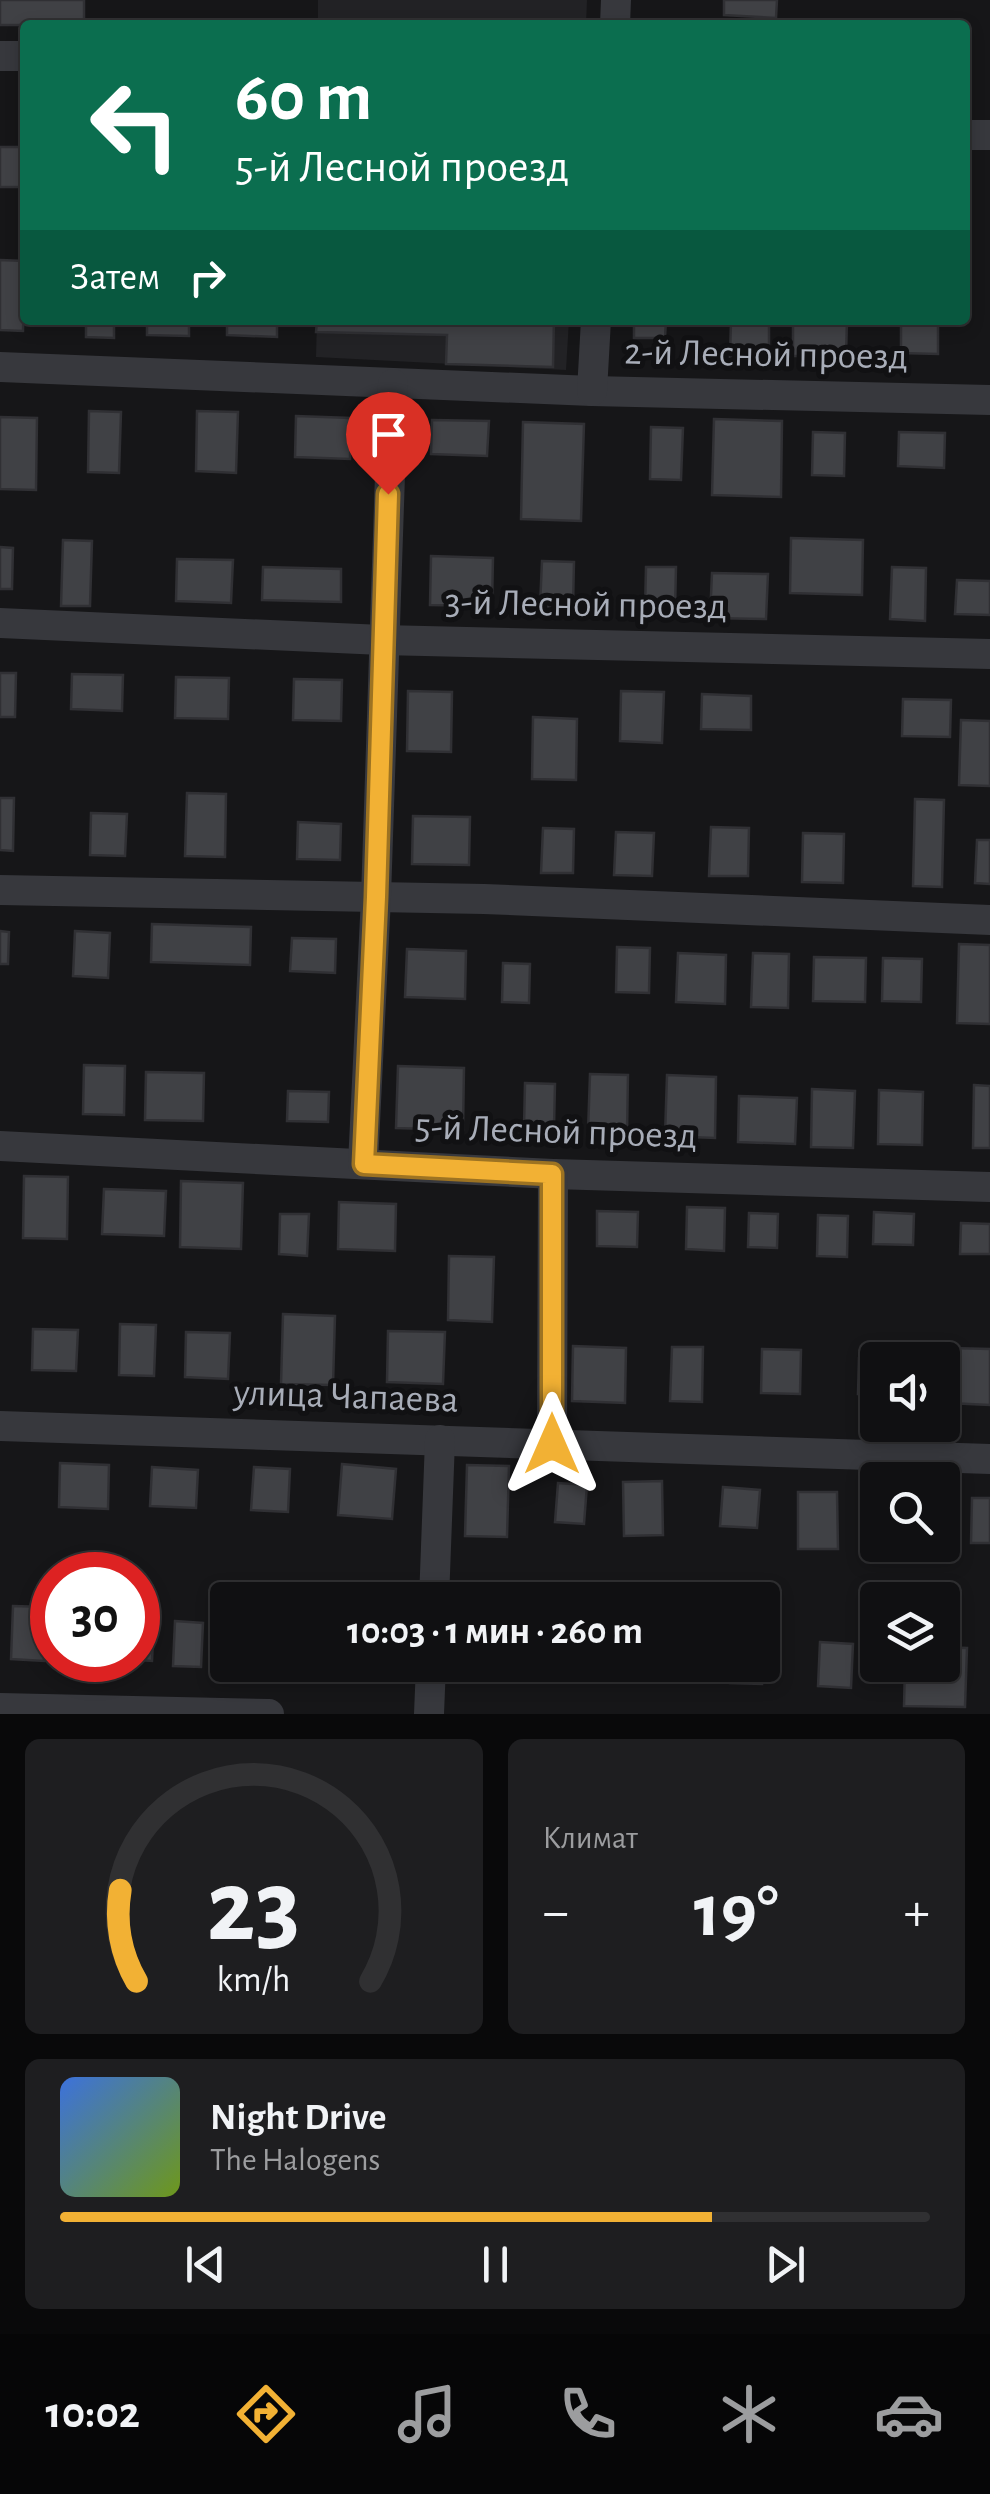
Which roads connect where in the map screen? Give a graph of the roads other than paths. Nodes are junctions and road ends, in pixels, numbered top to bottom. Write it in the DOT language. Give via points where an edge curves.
graph roads {
  1 [pos="596,325"];
  2 [pos="0,367"];
  3 [pos="393,384"];
  4 [pos="592,392"];
  5 [pos="990,400"];
  6 [pos="0,623"];
  7 [pos="382,640"];
  8 [pos="990,654"];
  9 [pos="0,890"];
  10 [pos="376,897"];
  11 [pos="990,920"];
  12 [pos="0,1146"];
  13 [pos="364,1164"];
  14 [pos="552,1174"];
  15 [pos="990,1186"];
  16 [pos="0,1426"];
  17 [pos="440,1440"];
  18 [pos="552,1444"];
  19 [pos="990,1459"];
  20 [pos="435,1582"];
  21 [pos="430,1682"];
  22 [pos="0,1708"];
  23 [pos="268,1714"];
  24 [pos="429,1714"];
  1 -- 4 [label="street"];
  2 -- 3 [label="street, 2-й Лесной проезд"];
  3 -- 4 [label="street, 2-й Лесной проезд"];
  3 -- 7 [label="street"];
  4 -- 5 [label="street, 2-й Лесной проезд"];
  6 -- 7 [label="street, 3-й Лесной проезд"];
  7 -- 8 [label="street, 3-й Лесной проезд"];
  7 -- 10 [label="street"];
  9 -- 10 [label="street"];
  10 -- 11 [label="street"];
  10 -- 13 [label="street"];
  12 -- 13 [label="street, 5-й Лесной проезд"];
  13 -- 14 [label="street, 5-й Лесной проезд"];
  14 -- 15 [label="street, 5-й Лесной проезд"];
  14 -- 18 [label="street"];
  16 -- 17 [label="street, улица Чапаева"];
  17 -- 18 [label="street, улица Чапаева"];
  17 -- 20 [label="street"];
  18 -- 19 [label="street, улица Чапаева"];
  21 -- 24 [label="street"];
  22 -- 23 [label="street"];
}
